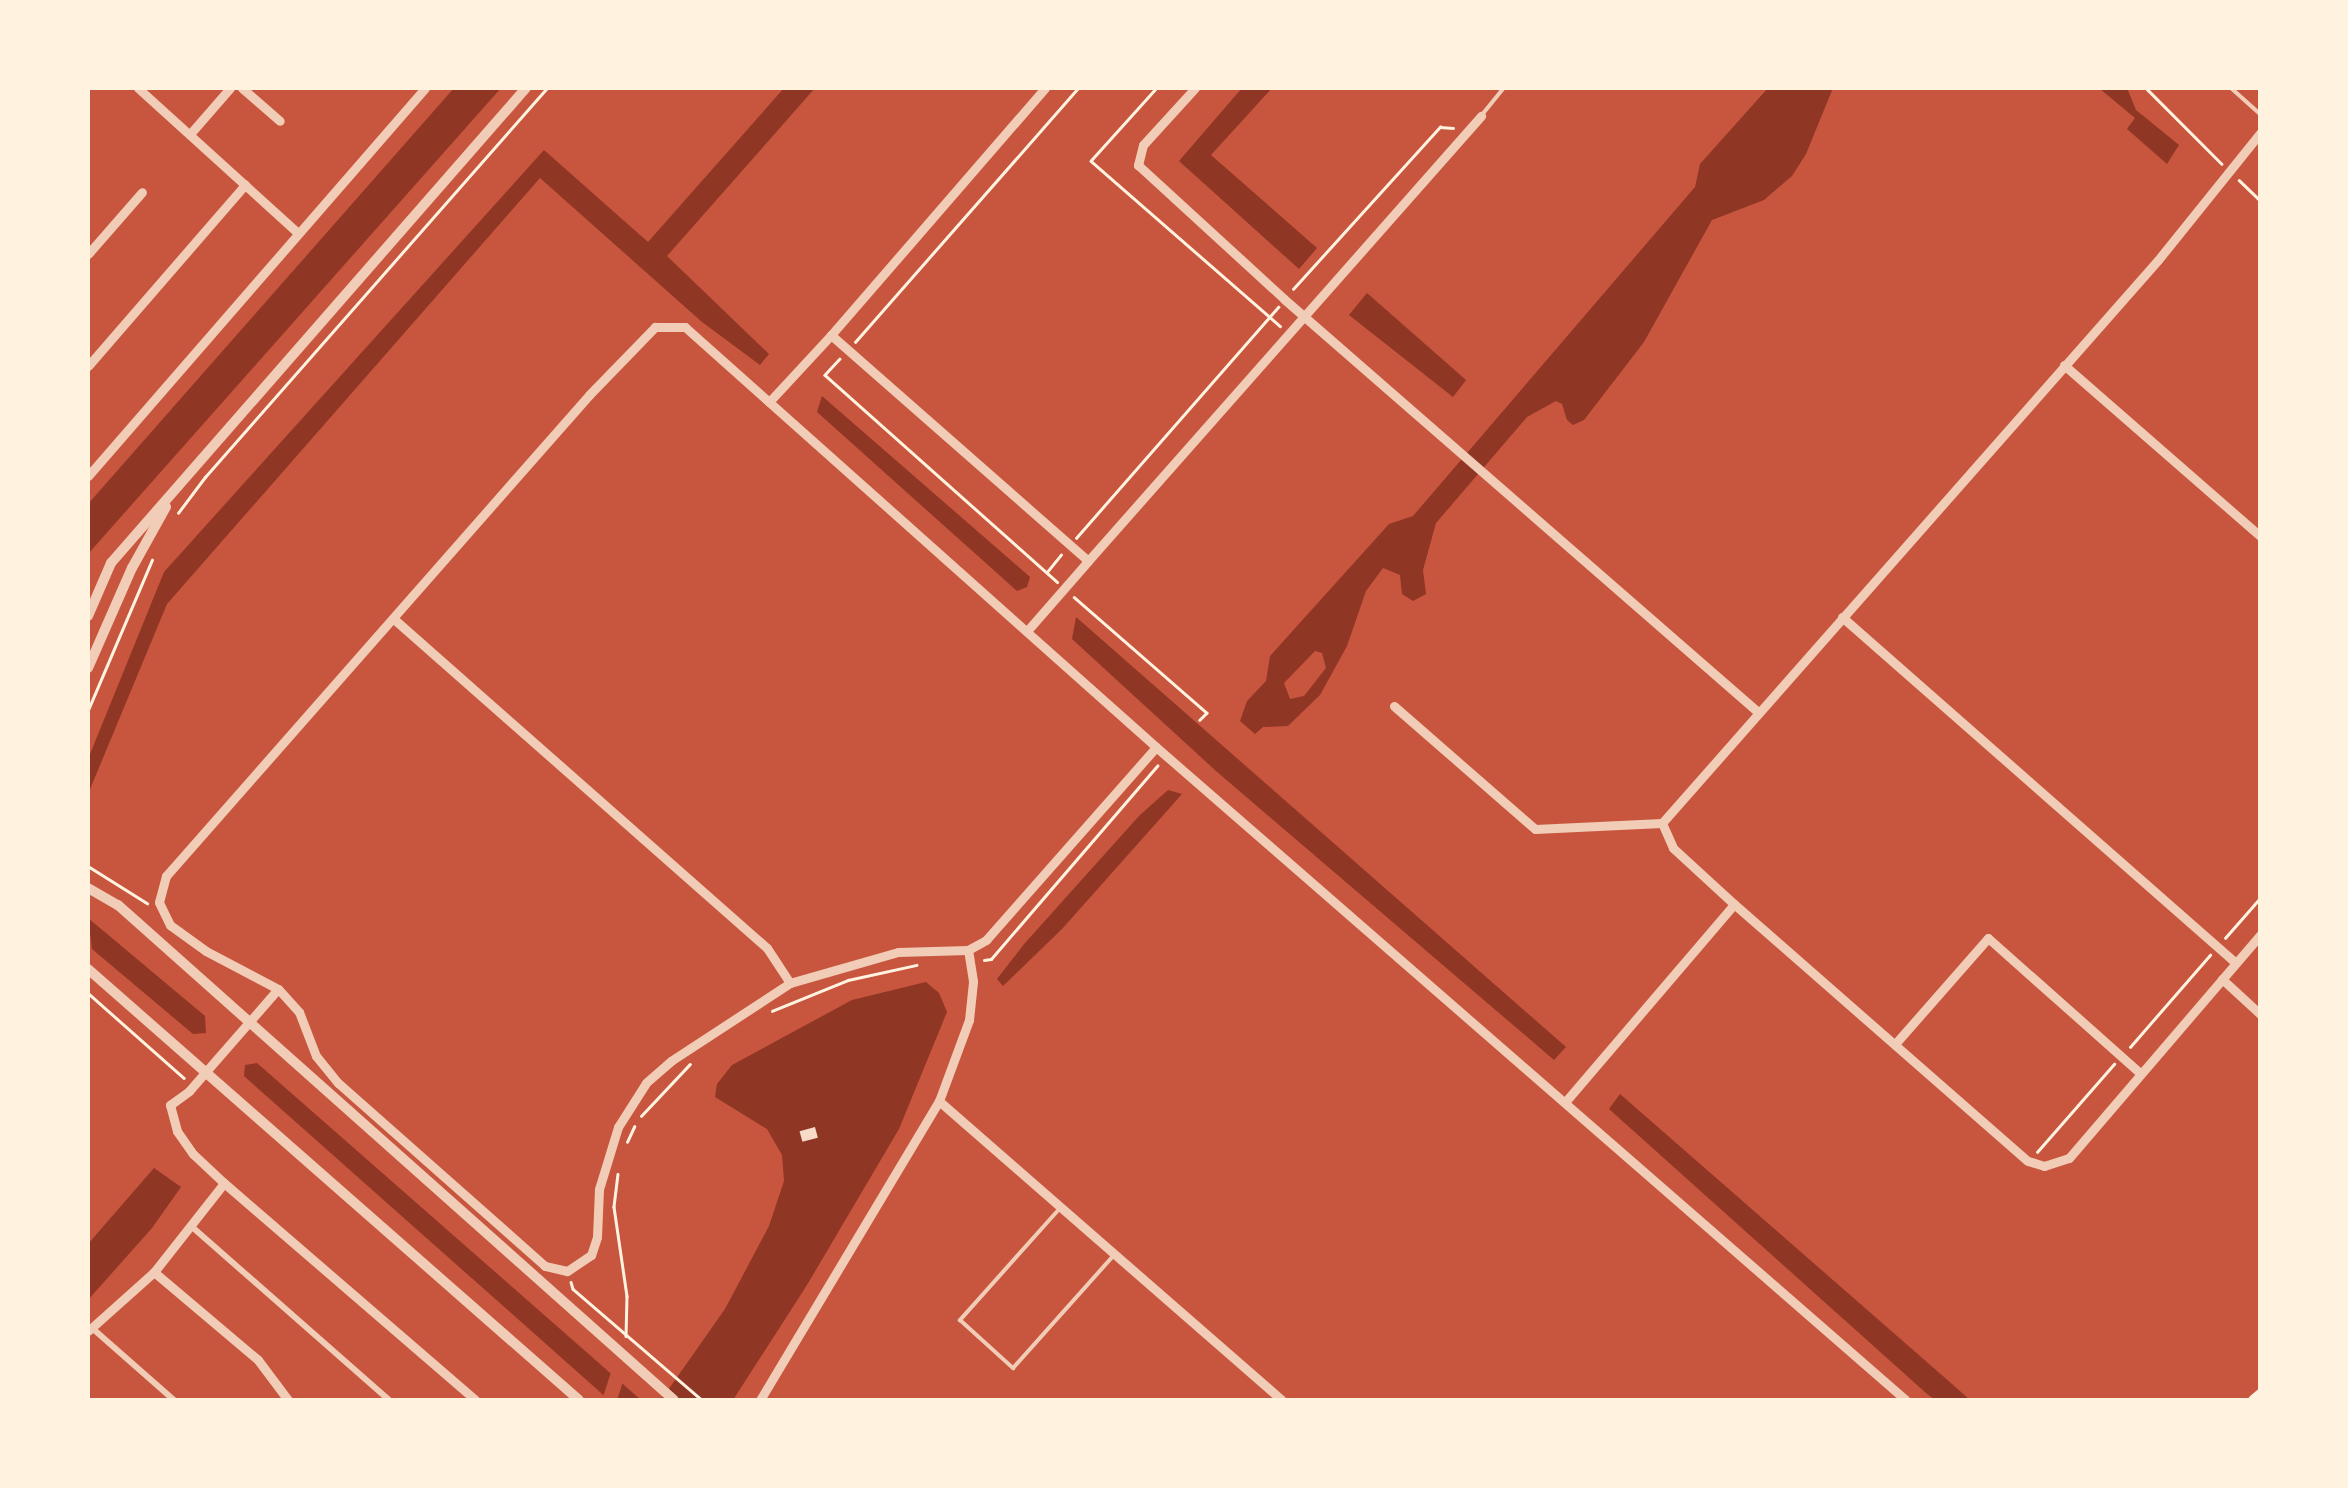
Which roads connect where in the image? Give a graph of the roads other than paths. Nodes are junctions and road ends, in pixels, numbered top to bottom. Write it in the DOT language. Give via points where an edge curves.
graph roads {
  1 [pos="138,88"];
  2 [pos="230,88"];
  3 [pos="242,88"];
  4 [pos="425,88"];
  5 [pos="526,88"];
  6 [pos="1045,88"];
  7 [pos="1195,88"];
  8 [pos="1504,88"];
  9 [pos="2231,88"];
  10 [pos="2260,114"];
  11 [pos="1480,116"];
  12 [pos="280,121"];
  13 [pos="2260,133"];
  14 [pos="190,134"];
  15 [pos="245,185"];
  16 [pos="142,192"];
  17 [pos="298,233"];
  18 [pos="88,254"];
  19 [pos="1306,314"];
  20 [pos="831,335"];
  21 [pos="88,366"];
  22 [pos="2064,366"];
  23 [pos="770,402"];
  24 [pos="88,476"];
  25 [pos="178,484"];
  26 [pos="2260,536"];
  27 [pos="1088,560"];
  28 [pos="88,616"];
  29 [pos="1842,617"];
  30 [pos="395,620"];
  31 [pos="1027,631"];
  32 [pos="88,668"];
  33 [pos="1394,706"];
  34 [pos="1758,712"];
  35 [pos="1156,747"];
  36 [pos="1662,823"];
  37 [pos="88,888"];
  38 [pos="1734,904"];
  39 [pos="2260,935"];
  40 [pos="969,955"];
  41 [pos="2236,963"];
  42 [pos="88,969"];
  43 [pos="2222,979"];
  44 [pos="790,982"];
  45 [pos="278,989"];
  46 [pos="2260,1014"];
  47 [pos="248,1025"];
  48 [pos="1895,1044"];
  49 [pos="2140,1072"];
  50 [pos="205,1074"];
  51 [pos="939,1101"];
  52 [pos="1566,1101"];
  53 [pos="224,1183"];
  54 [pos="1060,1207"];
  55 [pos="191,1226"];
  56 [pos="1115,1255"];
  57 [pos="154,1272"];
  58 [pos="90,1330"];
  59 [pos="2260,1394"];
  60 [pos="174,1400"];
  61 [pos="288,1400"];
  62 [pos="389,1400"];
  63 [pos="476,1400"];
  64 [pos="578,1400"];
  65 [pos="674,1400"];
  66 [pos="760,1400"];
  67 [pos="1282,1400"];
  68 [pos="1906,1400"];
  69 [pos="2253,1400"];
  1 -- 14 [label="street"];
  2 -- 14 [label="street"];
  3 -- 12 [label="street"];
  4 -- 17 [label="street"];
  5 -- 25 [label="street"];
  6 -- 20 [label="street"];
  7 -- 19 [label="street" via="1144,145 1138,165"];
  8 -- 11 [label="lane"];
  9 -- 10 [label="lane"];
  11 -- 19 [label="street"];
  13 -- 22 [label="street"];
  14 -- 15 [label="street"];
  15 -- 17 [label="street"];
  15 -- 21 [label="street"];
  16 -- 18 [label="street"];
  17 -- 24 [label="street"];
  19 -- 27 [label="street"];
  19 -- 34 [label="street"];
  20 -- 23 [label="street"];
  20 -- 27 [label="street"];
  22 -- 26 [label="street"];
  22 -- 29 [label="street"];
  23 -- 30 [label="street" via="684,328 655,328"];
  23 -- 31 [label="street"];
  25 -- 28 [label="street" via="111,564"];
  25 -- 32 [label="street"];
  27 -- 31 [label="street"];
  29 -- 34 [label="street"];
  29 -- 41 [label="street"];
  30 -- 44 [label="street" via="766,948"];
  30 -- 45 [label="street" via="166,876 159,902 170,925"];
  31 -- 35 [label="street"];
  33 -- 36 [label="street" via="1535,830"];
  34 -- 36 [label="street"];
  35 -- 40 [label="street"];
  35 -- 52 [label="street"];
  36 -- 38 [label="street" via="1673,848"];
  37 -- 47 [label="street" via="118,905"];
  38 -- 48 [label="street"];
  38 -- 52 [label="street"];
  39 -- 41 [label="street"];
  40 -- 44 [label="street" via="898,952"];
  40 -- 51 [label="street" via="969,1020"];
  41 -- 43 [label="street"];
  42 -- 50 [label="street"];
  43 -- 46 [label="street"];
  43 -- 49 [label="street"];
  44 -- 45 [label="street" via="646,1083 606,1154 591,1255 567,1271 545,1266 338,1083 316,1056 299,1012"];
  45 -- 47 [label="street"];
  47 -- 50 [label="street"];
  47 -- 65 [label="street"];
  48 -- 49 [label="street" via="2028,1161 2044,1166 2069,1158"];
  48 -- 49 [label="street" via="1988,938"];
  50 -- 53 [label="street" via="170,1105 177,1131"];
  50 -- 64 [label="street"];
  51 -- 54 [label="street"];
  51 -- 66 [label="street"];
  52 -- 68 [label="street"];
  53 -- 55 [label="street"];
  53 -- 63 [label="street"];
  54 -- 56 [label="street"];
  54 -- 56 [label="lane" via="960,1320 1014,1368"];
  55 -- 57 [label="street"];
  55 -- 62 [label="street"];
  56 -- 67 [label="street"];
  57 -- 58 [label="street"];
  57 -- 61 [label="street" via="258,1360"];
  58 -- 60 [label="street"];
  59 -- 69 [label="main road"];
}
